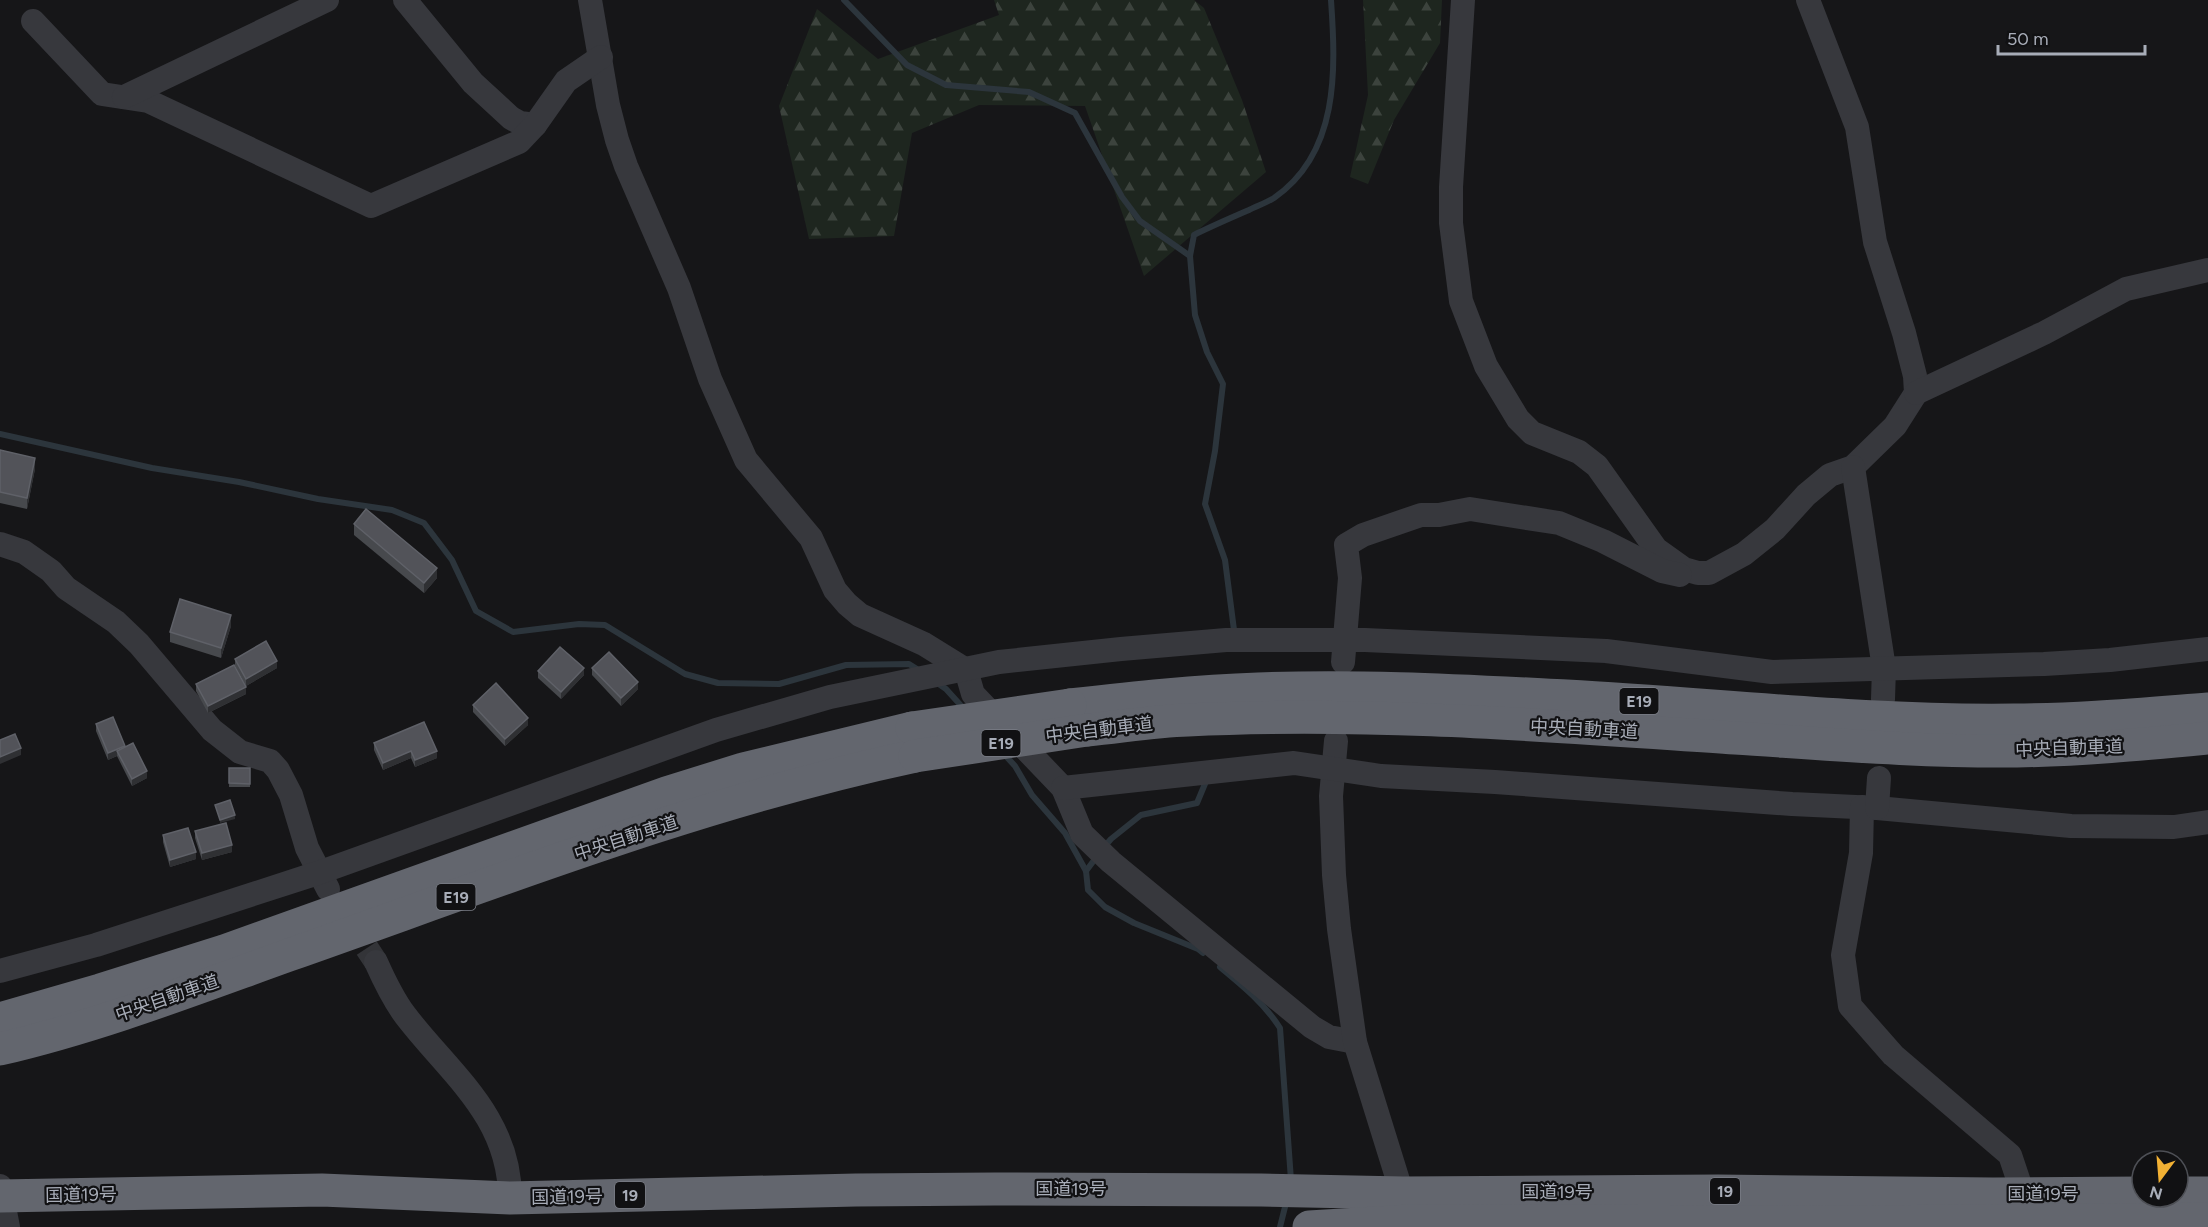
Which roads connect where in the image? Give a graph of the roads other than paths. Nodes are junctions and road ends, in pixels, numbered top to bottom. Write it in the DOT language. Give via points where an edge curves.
graph roads {
  1 [pos="327,0"];
  2 [pos="405,0"];
  3 [pos="590,0"];
  4 [pos="1463,0"];
  5 [pos="1808,0"];
  6 [pos="33,21"];
  7 [pos="601,57"];
  8 [pos="124,97"];
  9 [pos="535,125"];
  10 [pos="2208,270"];
  11 [pos="1916,393"];
  12 [pos="1854,467"];
  13 [pos="0,544"];
  14 [pos="1698,573"];
  15 [pos="2208,649"];
  16 [pos="1344,652"];
  17 [pos="1884,668"];
  18 [pos="958,671"];
  19 [pos="1883,699"];
  20 [pos="2208,709"];
  21 [pos="1078,718"];
  22 [pos="2208,738"];
  23 [pos="1336,741"];
  24 [pos="914,742"];
  25 [pos="1333,768"];
  26 [pos="1879,778"];
  27 [pos="1063,788"];
  28 [pos="1870,808"];
  29 [pos="2208,822"];
  30 [pos="323,881"];
  31 [pos="376,962"];
  32 [pos="0,971"];
  33 [pos="0,1019"];
  34 [pos="1355,1042"];
  35 [pos="0,1049"];
  36 [pos="2130,1193"];
  37 [pos="2190,1193"];
  38 [pos="2208,1193"];
  39 [pos="2023,1194"];
  40 [pos="510,1198"];
  41 [pos="2,1201"];
  42 [pos="1408,1214"];
  43 [pos="2208,1219"];
  44 [pos="1309,1227"];
  1 -- 8 [label="street"];
  2 -- 9 [label="street" via="473,83 511,118"];
  3 -- 7 [label="street"];
  4 -- 14 [label="street" via="1451,223 1461,301 1486,366 1518,419 1532,433 1579,452 1597,466 1656,549 1684,569"];
  5 -- 11 [label="street" via="1857,127 1875,242 1904,333"];
  6 -- 8 [label="street" via="102,94"];
  7 -- 9 [label="street" via="566,81"];
  7 -- 18 [label="street" via="608,105 626,166 746,460 811,538 835,590 848,604 860,615 924,644"];
  8 -- 9 [label="street" via="148,101 371,206 519,142"];
  10 -- 11 [label="street" via="2126,289 2044,333"];
  11 -- 12 [label="street" via="1895,426"];
  12 -- 14 [label="street" via="1830,475 1744,554 1709,573"];
  12 -- 17 [label="street"];
  13 -- 30 [label="street" via="24,552 51,571 66,588 116,622 212,730 240,752 270,761 291,795 306,848"];
  14 -- 16 [label="street" via="1691,578 1662,571 1559,523 1470,509 1421,515 1346,545 1350,578"];
  15 -- 17 [label="street" via="2110,660"];
  16 -- 17 [label="street" via="1423,642 1606,651 1772,672"];
  16 -- 18 [label="street" via="1226,640 999,662"];
  17 -- 19 [label="street"];
  18 -- 27 [label="street" via="973,694"];
  18 -- 30 [label="street" via="830,697 716,730"];
  20 -- 21 [label="highway, 中央自動車道 / E19" via="2014,720 1911,719 1568,696 1261,688 1182,693"];
  21 -- 22 [label="highway, 中央自動車道 / E19" via="1362,718 2015,751 2123,747"];
  21 -- 24 [label="highway, 中央自動車道 / E19, bridge"];
  23 -- 25 [label="street"];
  24 -- 33 [label="highway, 中央自動車道 / E19" via="742,769 224,951"];
  24 -- 35 [label="highway, 中央自動車道 / E19" via="836,773 627,837 142,1008"];
  25 -- 27 [label="street" via="1294,763"];
  25 -- 28 [label="street" via="1381,776"];
  25 -- 34 [label="street" via="1334,875"];
  26 -- 28 [label="street"];
  27 -- 34 [label="street" via="1082,834 1111,862 1312,1027 1329,1037"];
  28 -- 29 [label="street" via="2071,826 2174,827"];
  28 -- 39 [label="street" via="1843,955 1850,1006 1893,1055 2010,1155"];
  30 -- 32 [label="street"];
  31 -- 40 [label="street" via="403,1013 486,1113 505,1159"];
  34 -- 42 [label="street"];
  36 -- 39 [label="highway, 国道19号 / 19"];
  37 -- 38 [label="highway"];
  39 -- 42 [label="highway, 国道19号 / 19" via="1730,1191"];
  40 -- 41 [label="highway, 国道19号 / 19" via="322,1190"];
  40 -- 42 [label="highway, 国道19号 / 19" via="867,1190 1261,1190 1308,1191"];
  42 -- 43 [label="highway, 国道19号 / 19" via="1868,1222"];
  42 -- 44 [label="highway, 国道19号 / 19"];
}
